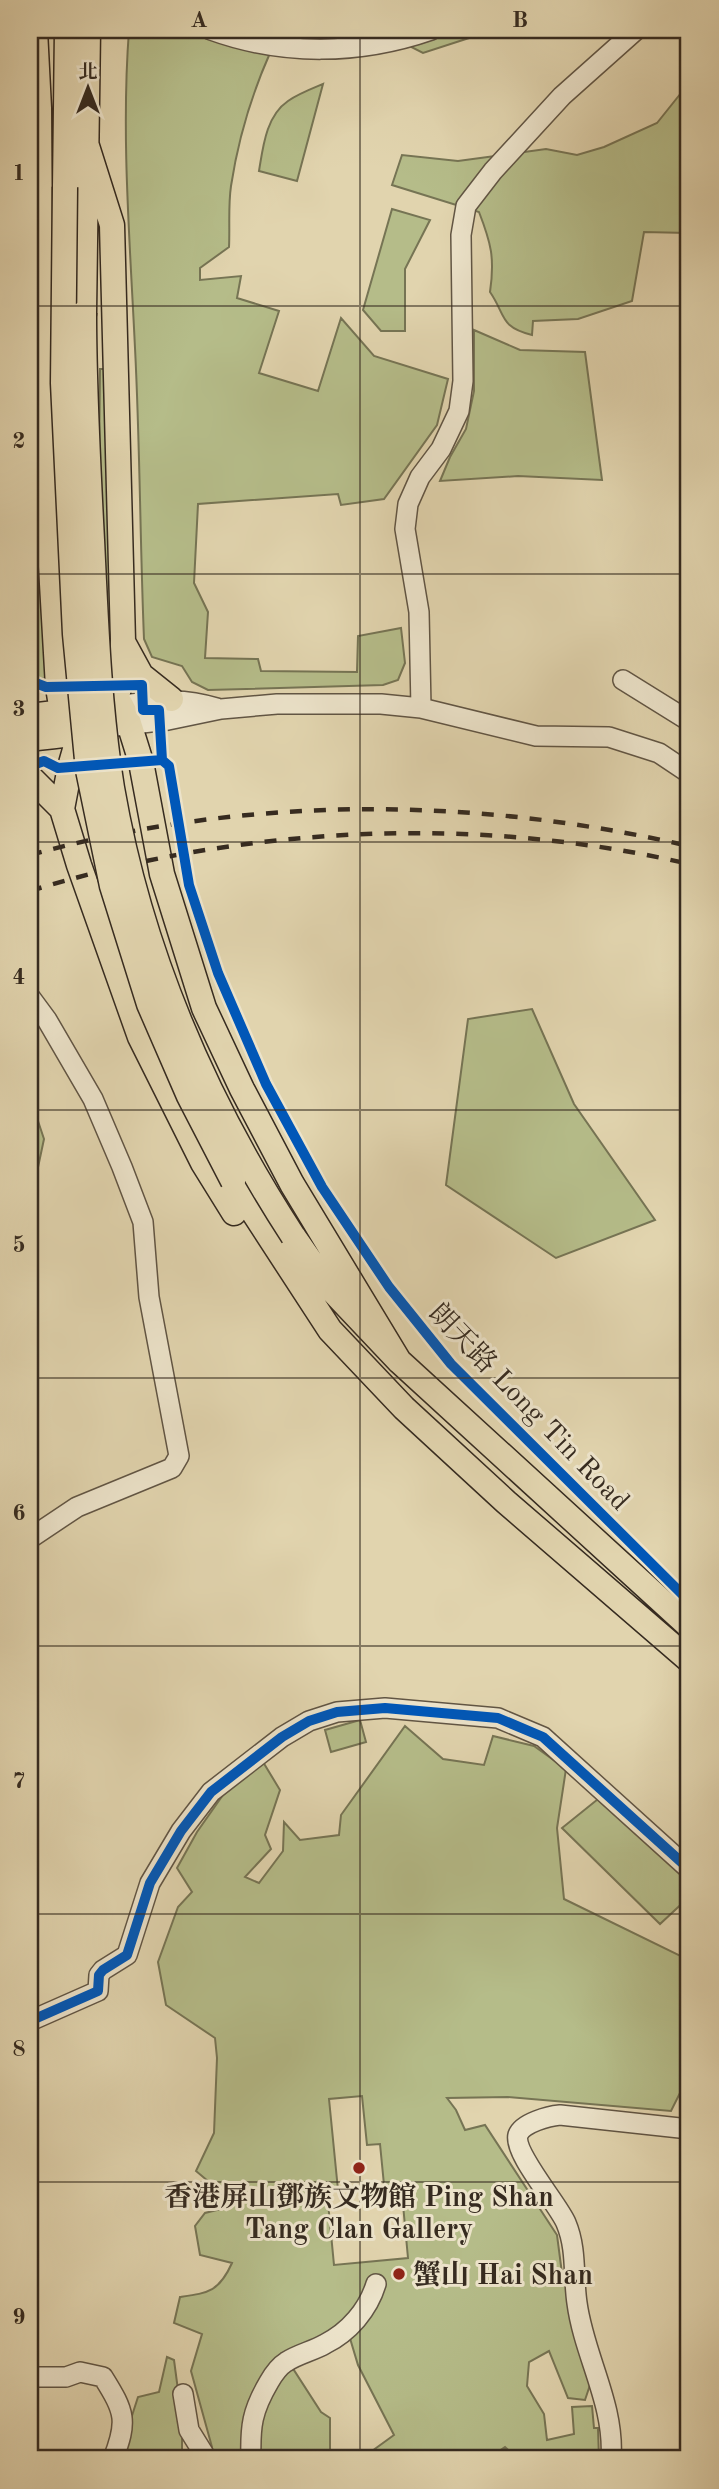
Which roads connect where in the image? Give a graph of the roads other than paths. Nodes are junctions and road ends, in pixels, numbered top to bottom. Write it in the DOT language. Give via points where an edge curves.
graph roads {
  1 [pos="35,30"];
  2 [pos="64,30"];
  3 [pos="88,30"];
  4 [pos="99,30"];
  5 [pos="211,30"];
  6 [pos="431,30"];
  7 [pos="636,30"];
  8 [pos="78,87"];
  9 [pos="87,146"];
  10 [pos="76,187"];
  11 [pos="123,641"];
  12 [pos="622,680"];
  13 [pos="172,699"];
  14 [pos="421,708"];
  15 [pos="222,709"];
  16 [pos="30,716"];
  17 [pos="96,719"];
  18 [pos="689,721"];
  19 [pos="30,739"];
  20 [pos="689,773"];
  21 [pos="30,777"];
  22 [pos="62,809"];
  23 [pos="30,997"];
  24 [pos="330,1330"];
  25 [pos="399,1361"];
  26 [pos="30,1536"];
  27 [pos="689,1626"];
  28 [pos="689,1660"];
  29 [pos="689,1869"];
  30 [pos="30,2021"];
  31 [pos="689,2129"];
  32 [pos="376,2284"];
  33 [pos="30,2377"];
  34 [pos="183,2394"];
  35 [pos="113,2459"];
  36 [pos="207,2459"];
  37 [pos="251,2459"];
  38 [pos="611,2459"];
  1 -- 17 [label="main road" via="41,394 56,667"];
  2 -- 8 [label="main road"];
  3 -- 8 [label="main road"];
  4 -- 8 [label="main road"];
  5 -- 6 [label="street" via="245,41 313,50 376,45"];
  7 -- 14 [label="street" via="562,96 466,206 461,235 463,381 459,411 441,449 420,477 408,504 405,529 419,612"];
  8 -- 9 [label="main road"];
  8 -- 10 [label="main road"];
  9 -- 10 [label="main road"];
  9 -- 11 [label="main road" via="112,225"];
  10 -- 17 [label="main road, bridge" via="63,373 75,634"];
  11 -- 13 [label="main road" via="141,675"];
  11 -- 17 [label="main road" via="120,686"];
  12 -- 18 [label="street"];
  13 -- 15 [label="street"];
  13 -- 17 [label="street"];
  14 -- 15 [label="street" via="335,703"];
  14 -- 20 [label="street" via="536,736 610,737 659,753"];
  15 -- 17 [label="street" via="168,720"];
  16 -- 17 [label="main road"];
  17 -- 19 [label="main road"];
  17 -- 22 [label="main road"];
  17 -- 24 [label="main road, bridge" via="103,846 134,961 169,1053 233,1181"];
  17 -- 25 [label="main road" via="141,762 162,874 204,1008 292,1184"];
  17 -- 25 [label="main road, 朗天路 Long Tin Road, bridge" via="142,916 164,986 219,1112 265,1193 328,1286"];
  21 -- 22 [label="main road"];
  22 -- 24 [label="main road" via="140,1037 203,1163 241,1223"];
  23 -- 26 [label="street" via="93,1099 142,1223 149,1297 179,1456 172,1468 77,1507"];
  24 -- 28 [label="main road" via="404,1408 496,1493"];
  25 -- 27 [label="main road, 朗天路 Long Tin Road"];
  29 -- 30 [label="street" via="543,1737 498,1718 385,1708 337,1712 282,1737 211,1792 150,1883 127,1955 103,1970 98,1991"];
  31 -- 38 [label="street" via="560,2115 545,2116 518,2135 521,2152 566,2222 572,2242 577,2304 602,2386"];
  32 -- 37 [label="street" via="348,2330 285,2362 274,2374 256,2405"];
  33 -- 35 [label="street" via="66,2377 80,2372 103,2377 125,2423"];
  34 -- 36 [label="street" via="189,2430"];
}
